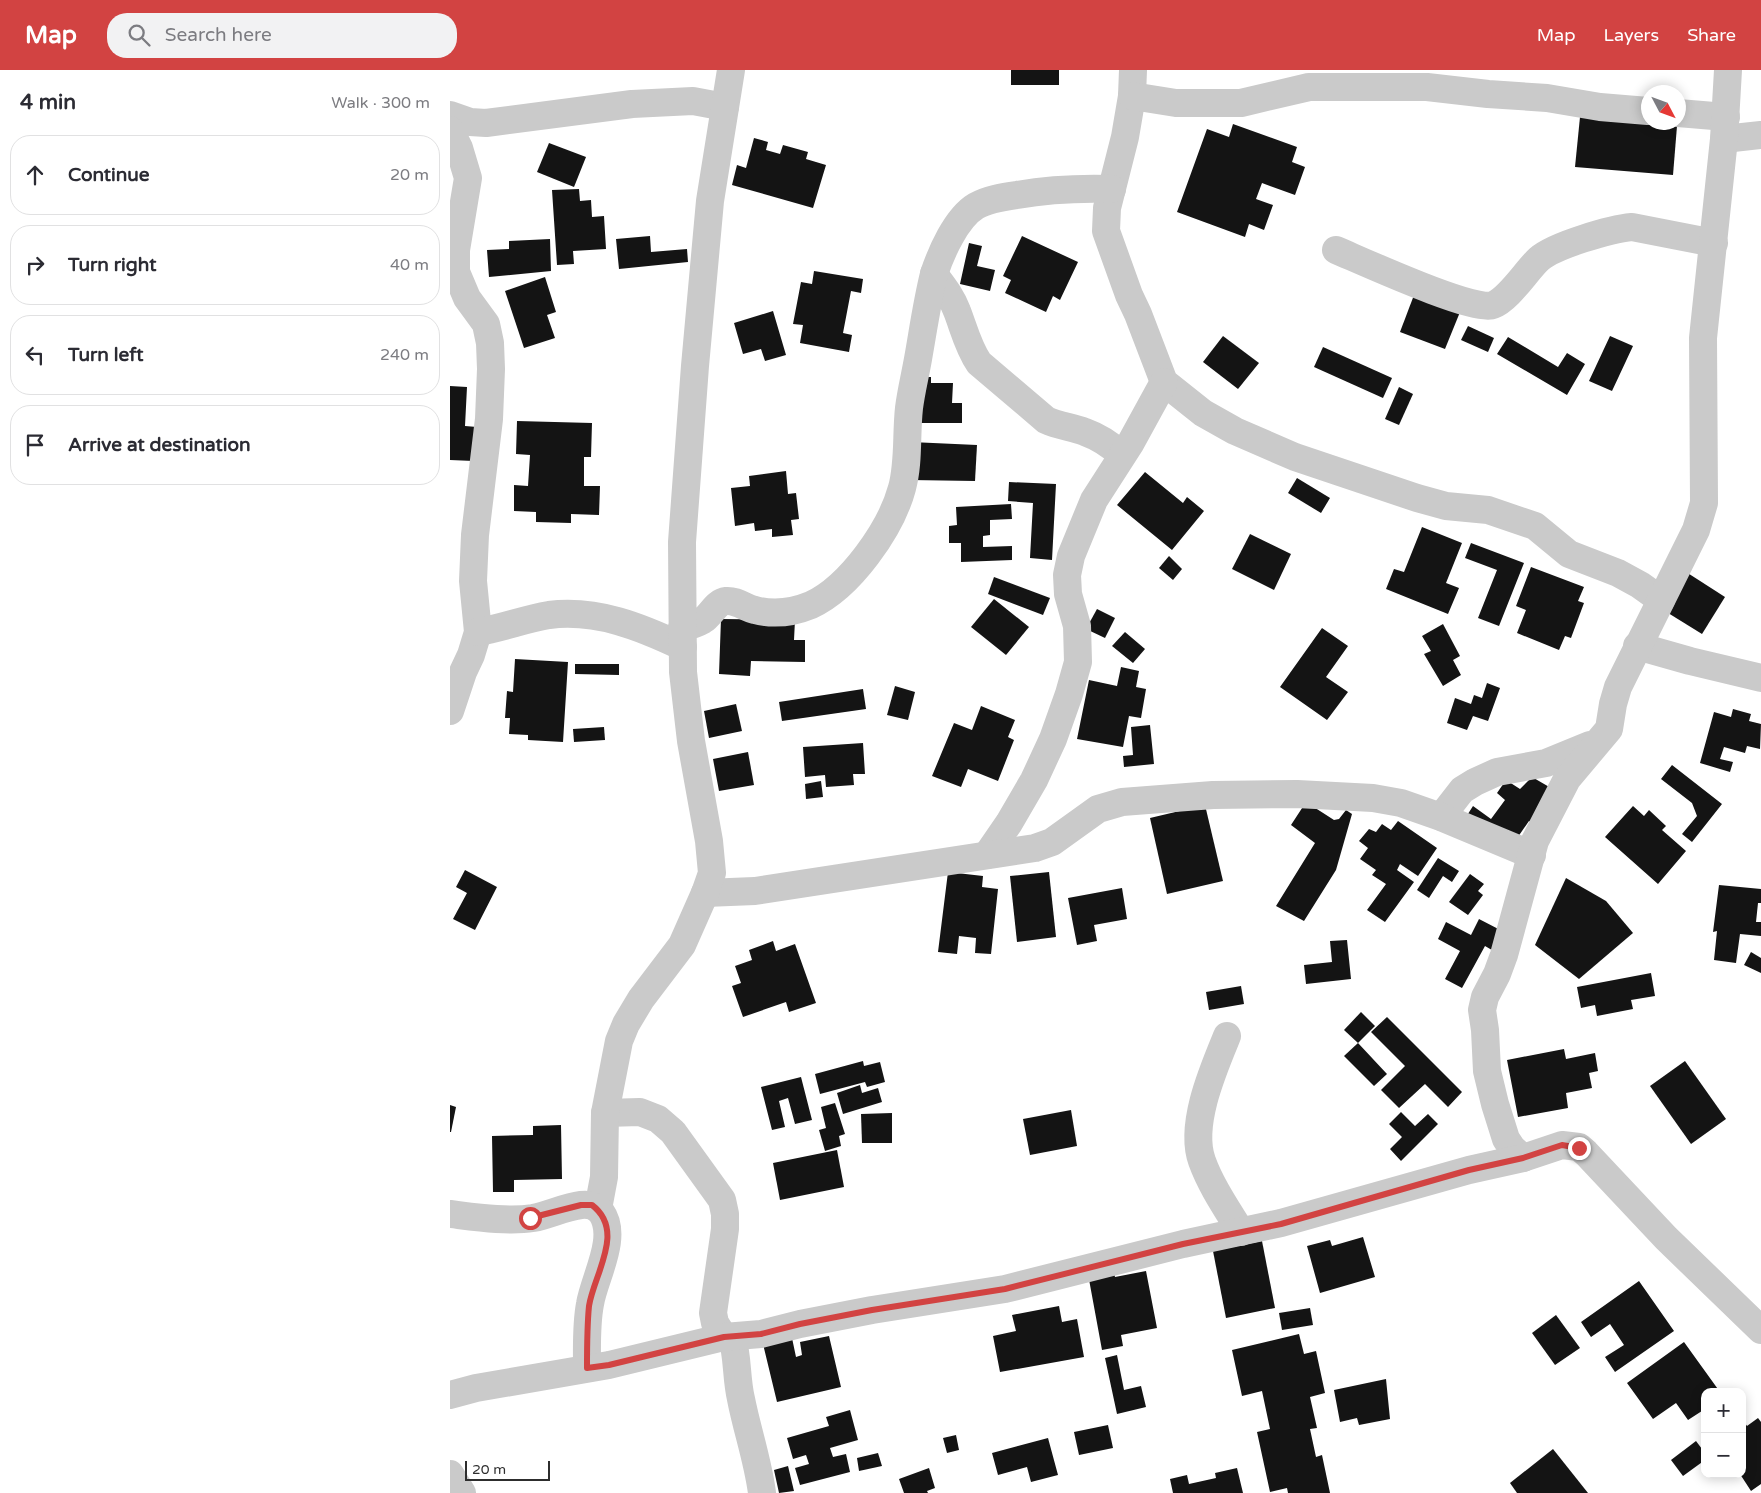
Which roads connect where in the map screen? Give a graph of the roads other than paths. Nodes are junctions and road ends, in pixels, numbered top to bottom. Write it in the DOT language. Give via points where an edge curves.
graph roads {
  1 [pos="731,70"];
  2 [pos="1728,70"];
  3 [pos="1132,83"];
  4 [pos="725,107"];
  5 [pos="1641,110"];
  6 [pos="450,115"];
  7 [pos="1686,116"];
  8 [pos="1725,128"];
  9 [pos="450,130"];
  10 [pos="1761,135"];
  11 [pos="1112,189"];
  12 [pos="457,210"];
  13 [pos="1714,243"];
  14 [pos="1336,250"];
  15 [pos="934,274"];
  16 [pos="1164,382"];
  17 [pos="1122,455"];
  18 [pos="1661,600"];
  19 [pos="478,632"];
  20 [pos="682,638"];
  21 [pos="1637,646"];
  22 [pos="1761,678"];
  23 [pos="450,711"];
  24 [pos="1598,742"];
  25 [pos="1441,817"];
  26 [pos="987,855"];
  27 [pos="1532,855"];
  28 [pos="705,893"];
  29 [pos="1227,1036"];
  30 [pos="605,1113"];
  31 [pos="1523,1158"];
  32 [pos="598,1210"];
  33 [pos="450,1214"];
  34 [pos="1241,1232"];
  35 [pos="1760,1326"];
  36 [pos="728,1337"];
  37 [pos="587,1368"];
  38 [pos="450,1395"];
  39 [pos="450,1474"];
  40 [pos="462,1493"];
  41 [pos="762,1493"];
  1 -- 4 [label="street"];
  2 -- 8 [label="street"];
  3 -- 5 [label="street" via="1176,103 1241,103 1310,87 1426,87"];
  3 -- 11 [label="street" via="1125,138"];
  4 -- 6 [label="street" via="694,101 632,104 486,124"];
  4 -- 20 [label="street" via="710,201 695,366 682,542"];
  7 -- 8 [label="street"];
  8 -- 10 [label="street"];
  8 -- 13 [label="street"];
  9 -- 12 [label="street" via="468,178"];
  11 -- 15 [label="street" via="1056,189 997,198 977,206 959,224"];
  11 -- 16 [label="street" via="1106,231"];
  12 -- 19 [label="street" via="456,272 467,298 486,324 490,343 489,419 472,581"];
  13 -- 14 [label="street" via="1632,227 1614,230 1540,258 1502,299 1487,306 1450,298"];
  13 -- 18 [label="street" via="1704,338 1704,503 1696,530"];
  15 -- 17 [label="street" via="953,302 979,363 1046,420 1086,432"];
  15 -- 20 [label="street" via="909,408 902,487 888,522 871,549 840,585 811,605 793,612 775,612 726,601"];
  16 -- 17 [label="street"];
  16 -- 18 [label="street" via="1203,414 1295,457 1417,498 1446,506 1488,510 1535,526 1569,554 1618,572"];
  17 -- 26 [label="street" via="1094,500 1067,575 1078,640 1078,662 1069,694 1034,780"];
  18 -- 21 [label="street"];
  19 -- 20 [label="street" via="529,619 571,614 594,615"];
  19 -- 23 [label="street"];
  20 -- 28 [label="street" via="691,741 712,861 712,873"];
  21 -- 22 [label="street"];
  21 -- 24 [label="street" via="1615,695 1609,730"];
  24 -- 25 [label="street" via="1546,763 1497,772 1475,782 1462,790"];
  24 -- 27 [label="street" via="1567,778 1535,841"];
  25 -- 26 [label="street" via="1401,803 1340,795 1168,798 1102,807 1045,845"];
  25 -- 27 [label="street"];
  26 -- 28 [label="street" via="755,891"];
  27 -- 31 [label="street" via="1504,956 1482,1010 1487,1071 1495,1104 1508,1143"];
  28 -- 30 [label="street" via="682,945 626,1024 619,1041"];
  29 -- 34 [label="street" via="1204,1097 1200,1146 1211,1181"];
  30 -- 32 [label="street" via="604,1177"];
  30 -- 36 [label="street" via="640,1112 658,1119 673,1132 722,1200 725,1229 713,1313 715,1323"];
  31 -- 34 [label="street"];
  31 -- 35 [label="street" via="1562,1145 1579,1148 1666,1238"];
  32 -- 33 [label="street" via="592,1205 581,1205 519,1219"];
  32 -- 37 [label="street" via="605,1221 607,1244 590,1304"];
  34 -- 36 [label="street" via="1005,1289 872,1310 761,1334"];
  36 -- 37 [label="street"];
  36 -- 41 [label="street" via="735,1352 736,1374"];
  37 -- 38 [label="street"];
  39 -- 40 [label="street"];
}
